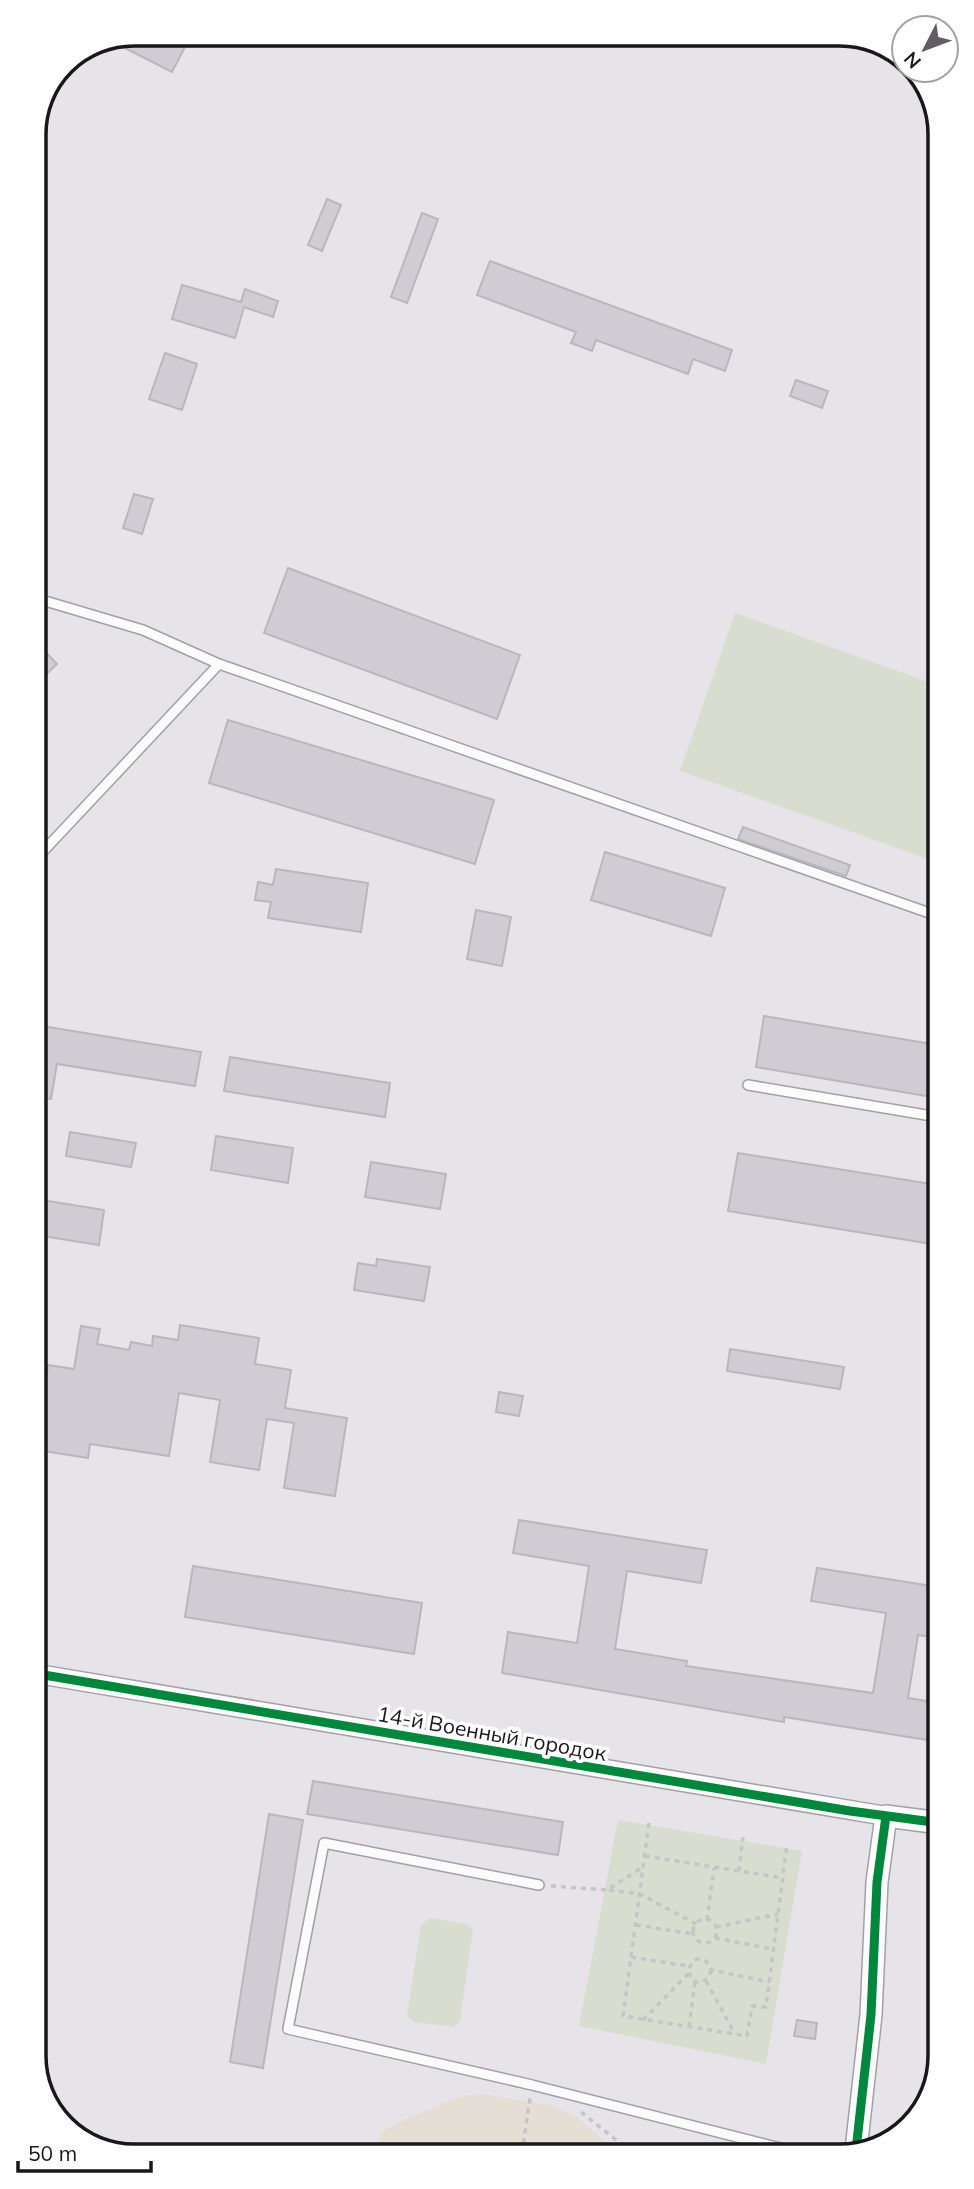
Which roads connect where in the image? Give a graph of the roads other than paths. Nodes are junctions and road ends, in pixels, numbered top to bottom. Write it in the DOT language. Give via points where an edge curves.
graph roads {
  1 [pos="46,601"];
  2 [pos="219,664"];
  3 [pos="46,848"];
  4 [pos="928,913"];
  5 [pos="748,1085"];
  6 [pos="928,1115"];
  7 [pos="46,1675"];
  8 [pos="886,1816"];
  9 [pos="928,1821"];
  10 [pos="539,1885"];
  11 [pos="857,2142"];
  12 [pos="764,2144"];
  1 -- 2 [label="lane" via="144,631"];
  2 -- 3 [label="lane"];
  2 -- 4 [label="lane"];
  5 -- 6 [label="lane"];
  7 -- 8 [label="street, 14-й Военный городок"];
  8 -- 9 [label="street, 14-й Военный городок"];
  8 -- 11 [label="street"];
  10 -- 12 [label="lane" via="324,1843 288,2029"];
}
